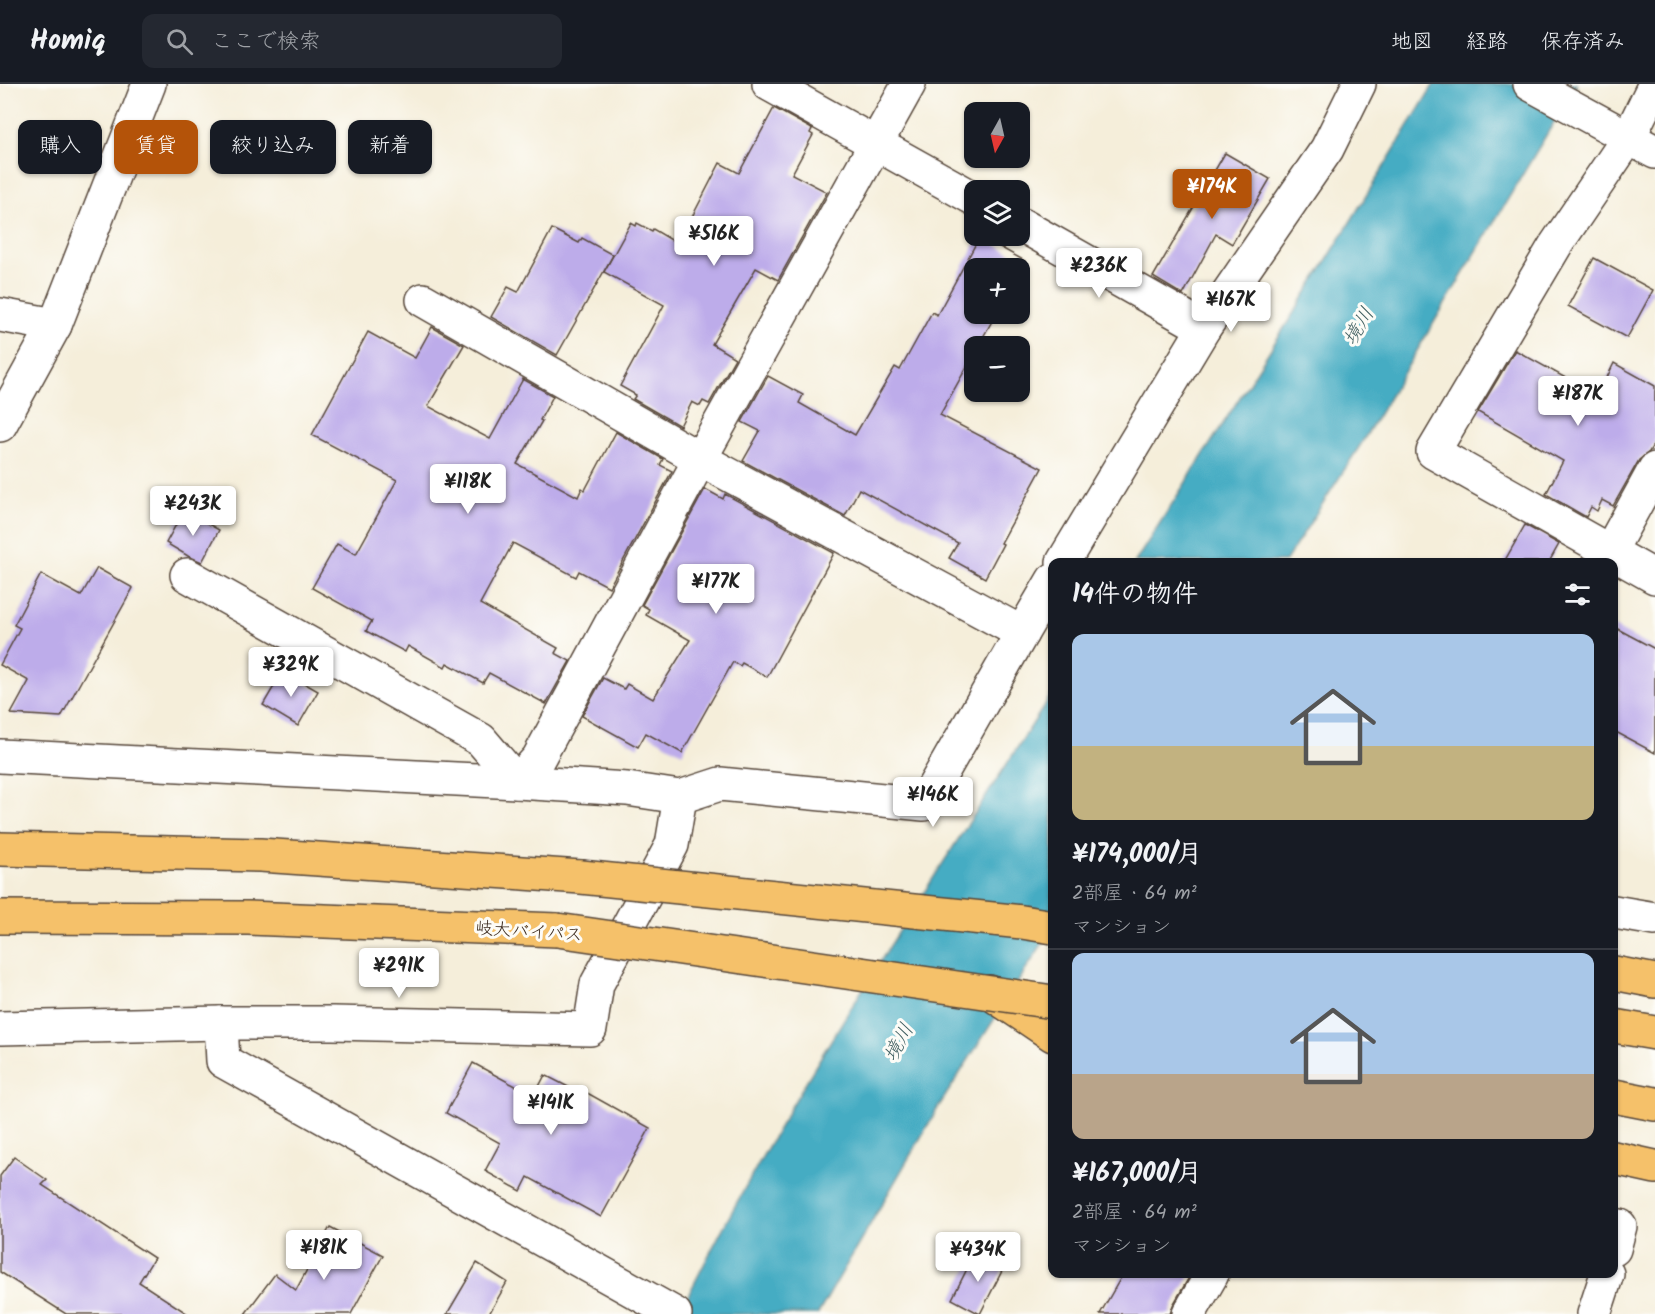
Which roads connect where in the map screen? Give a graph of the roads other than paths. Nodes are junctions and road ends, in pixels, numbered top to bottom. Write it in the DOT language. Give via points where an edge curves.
graph roads {
  1 [pos="149,84"];
  2 [pos="768,84"];
  3 [pos="909,84"];
  4 [pos="1359,84"];
  5 [pos="1530,84"];
  6 [pos="1655,84"];
  7 [pos="1630,138"];
  8 [pos="876,143"];
  9 [pos="964,193"];
  10 [pos="1030,231"];
  11 [pos="423,300"];
  12 [pos="0,315"];
  13 [pos="55,325"];
  14 [pos="1204,328"];
  15 [pos="0,425"];
  16 [pos="700,459"];
  17 [pos="1655,469"];
  18 [pos="1607,557"];
  19 [pos="1066,558"];
  20 [pos="1618,562"];
  21 [pos="187,575"];
  22 [pos="1655,577"];
  23 [pos="1048,589"];
  24 [pos="1022,633"];
  25 [pos="0,756"];
  26 [pos="517,782"];
  27 [pos="680,797"];
  28 [pos="0,849"];
  29 [pos="1618,913"];
  30 [pos="0,917"];
  31 [pos="1655,919"];
  32 [pos="1037,925"];
  33 [pos="1618,974"];
  34 [pos="1655,981"];
  35 [pos="989,992"];
  36 [pos="1048,1001"];
  37 [pos="221,1023"];
  38 [pos="1618,1027"];
  39 [pos="0,1028"];
  40 [pos="1048,1032"];
  41 [pos="1655,1033"];
  42 [pos="1618,1097"];
  43 [pos="1655,1104"];
  44 [pos="1618,1159"];
  45 [pos="1655,1167"];
  46 [pos="1210,1278"];
  47 [pos="1606,1278"];
  48 [pos="672,1312"];
  49 [pos="1189,1314"];
  50 [pos="1594,1314"];
  1 -- 13 [label="street"];
  2 -- 8 [label="street"];
  3 -- 8 [label="street"];
  4 -- 14 [label="street" via="1327,149"];
  5 -- 7 [label="street"];
  6 -- 7 [label="street"];
  7 -- 18 [label="street" via="1555,246 1433,452"];
  8 -- 9 [label="street"];
  8 -- 16 [label="street"];
  10 -- 14 [label="street"];
  11 -- 16 [label="street"];
  12 -- 13 [label="street"];
  13 -- 15 [label="street"];
  14 -- 19 [label="street"];
  16 -- 24 [label="street"];
  16 -- 26 [label="street" via="538,759"];
  17 -- 18 [label="street"];
  20 -- 22 [label="street"];
  21 -- 26 [label="street" via="481,740"];
  23 -- 24 [label="street"];
  24 -- 27 [label="street" via="924,804 720,784"];
  25 -- 26 [label="street"];
  26 -- 27 [label="street" via="627,789"];
  27 -- 37 [label="street" via="672,845 597,984 590,1029"];
  28 -- 32 [label="highway, bridge" via="260,855 581,877"];
  29 -- 31 [label="street"];
  30 -- 35 [label="highway, 岐大バイパス, bridge" via="248,918 557,930"];
  33 -- 34 [label="highway"];
  35 -- 36 [label="highway, 岐大バイパス, bridge"];
  35 -- 40 [label="highway"];
  37 -- 39 [label="street"];
  37 -- 48 [label="street" via="223,1061"];
  38 -- 41 [label="highway"];
  42 -- 43 [label="highway"];
  44 -- 45 [label="highway"];
  46 -- 49 [label="street"];
  47 -- 50 [label="street"];
}
